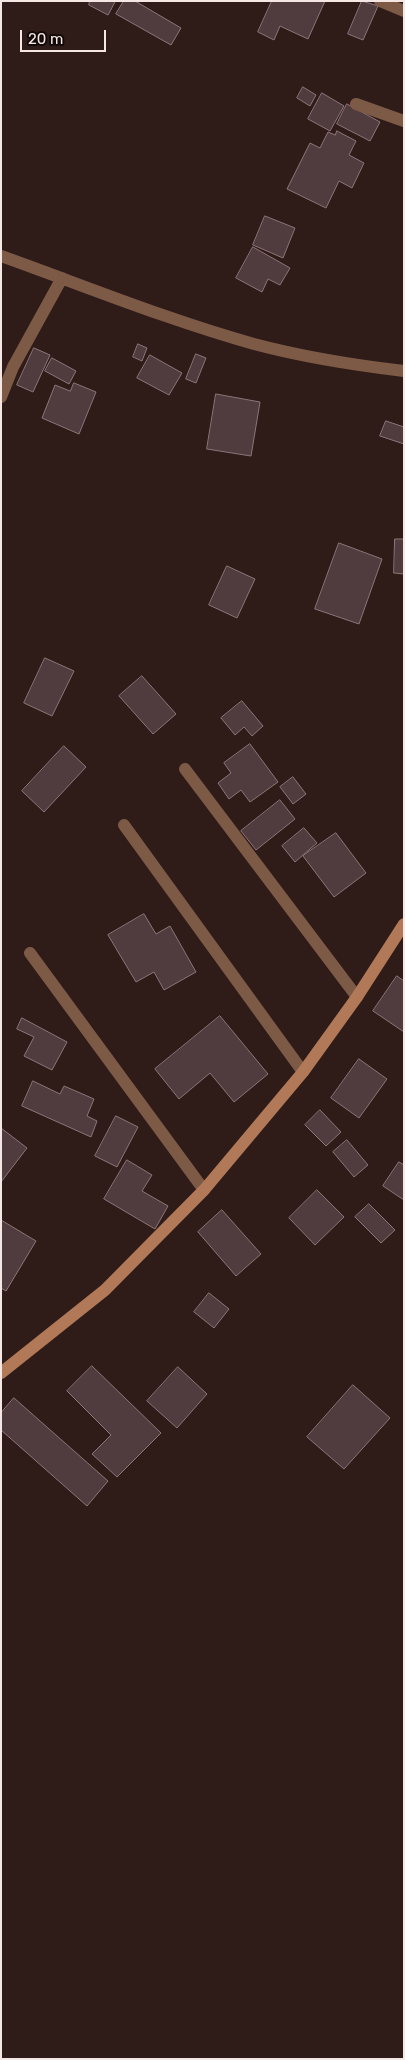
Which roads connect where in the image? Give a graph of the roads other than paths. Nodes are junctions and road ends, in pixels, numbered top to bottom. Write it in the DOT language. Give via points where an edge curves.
graph roads {
  1 [pos="380,1"];
  2 [pos="404,12"];
  3 [pos="356,104"];
  4 [pos="404,121"];
  5 [pos="1,256"];
  6 [pos="62,278"];
  7 [pos="404,371"];
  8 [pos="1,397"];
  9 [pos="185,769"];
  10 [pos="124,825"];
  11 [pos="404,924"];
  12 [pos="30,952"];
  13 [pos="357,997"];
  14 [pos="303,1072"];
  15 [pos="204,1190"];
  16 [pos="1,1373"];
  1 -- 2 [label="street"];
  3 -- 4 [label="street"];
  5 -- 6 [label="street"];
  6 -- 7 [label="street" via="254,344 338,363"];
  6 -- 8 [label="street" via="13,367"];
  9 -- 13 [label="street"];
  10 -- 14 [label="street"];
  11 -- 13 [label="street"];
  12 -- 15 [label="street"];
  13 -- 14 [label="street"];
  14 -- 15 [label="street"];
  15 -- 16 [label="street" via="105,1290"];
}
